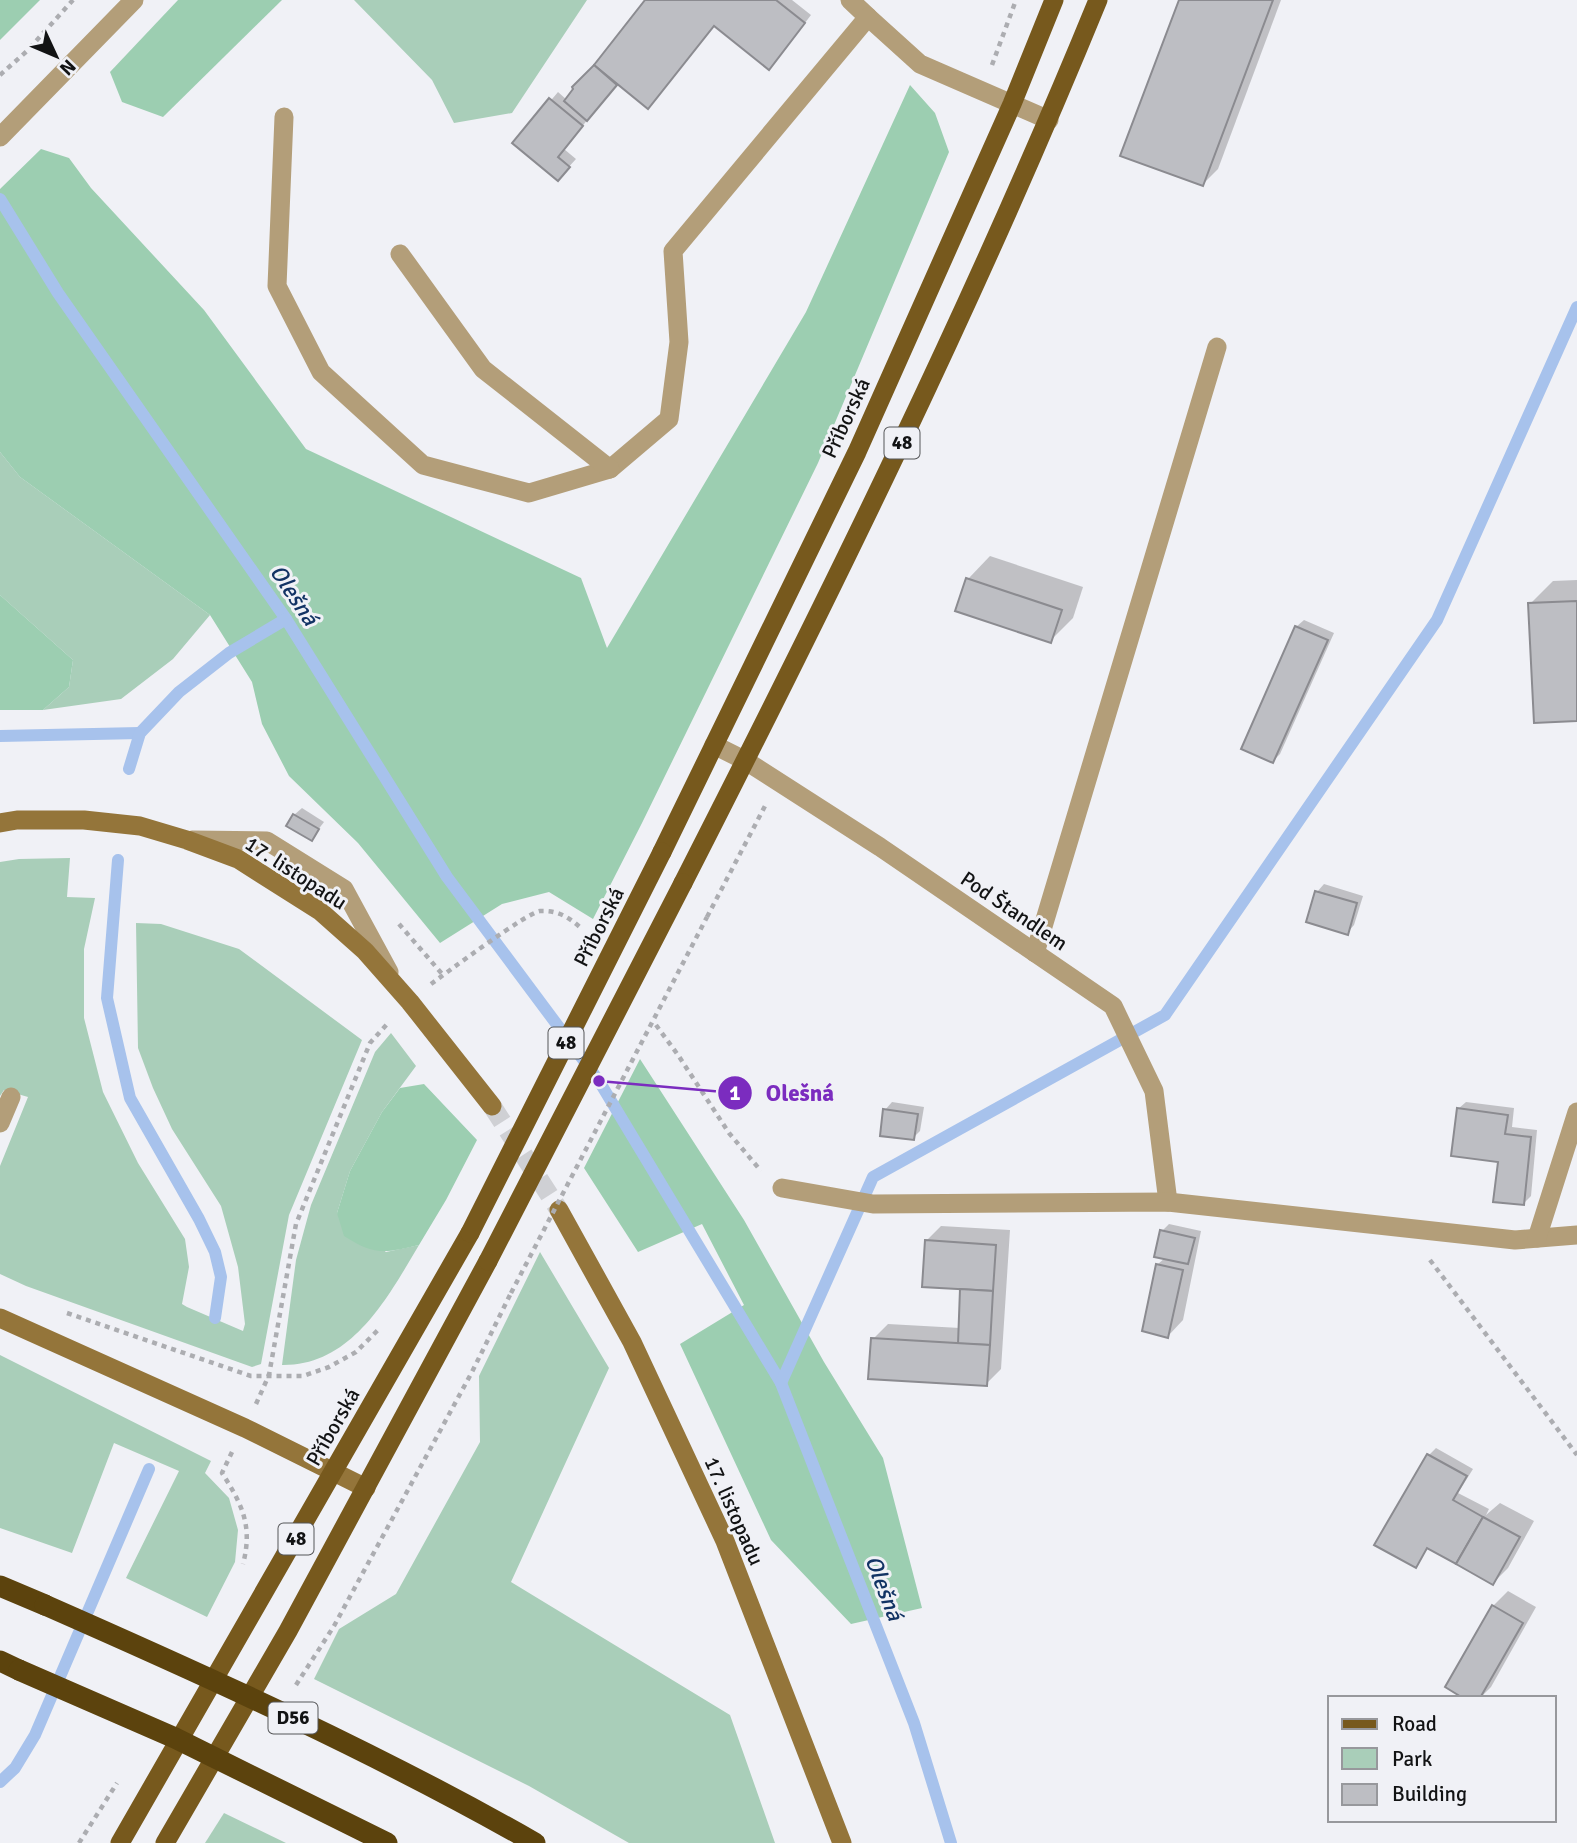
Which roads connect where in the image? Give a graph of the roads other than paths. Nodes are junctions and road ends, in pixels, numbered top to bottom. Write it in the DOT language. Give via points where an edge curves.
graph roads {
  1 [pos="134,0"];
  2 [pos="850,0"];
  3 [pos="1054,0"];
  4 [pos="1098,0"];
  5 [pos="868,17"];
  6 [pos="1012,104"];
  7 [pos="284,117"];
  8 [pos="1049,120"];
  9 [pos="0,137"];
  10 [pos="400,254"];
  11 [pos="1217,347"];
  12 [pos="610,469"];
  13 [pos="715,745"];
  14 [pos="746,761"];
  15 [pos="0,823"];
  16 [pos="187,840"];
  17 [pos="1035,953"];
  18 [pos="404,995"];
  19 [pos="11,1097"];
  20 [pos="492,1105"];
  21 [pos="1577,1112"];
  22 [pos="0,1123"];
  23 [pos="782,1188"];
  24 [pos="1168,1202"];
  25 [pos="559,1210"];
  26 [pos="1577,1235"];
  27 [pos="1536,1238"];
  28 [pos="0,1318"];
  29 [pos="334,1472"];
  30 [pos="366,1488"];
  31 [pos="0,1586"];
  32 [pos="9,1665"];
  33 [pos="120,1843"];
  34 [pos="165,1843"];
  35 [pos="387,1843"];
  36 [pos="535,1843"];
  37 [pos="842,1843"];
  1 -- 9 [label="street"];
  2 -- 5 [label="street"];
  3 -- 6 [label="main road, Příborská / 48"];
  4 -- 8 [label="main road, 48"];
  5 -- 6 [label="street" via="920,64"];
  5 -- 12 [label="street" via="673,251 679,342 669,419"];
  6 -- 8 [label="street"];
  6 -- 13 [label="main road, Příborská / 48" via="857,452"];
  7 -- 12 [label="street" via="277,286 321,372 423,464 529,493"];
  8 -- 14 [label="main road, 48" via="891,467"];
  10 -- 12 [label="street" via="483,369"];
  11 -- 17 [label="street"];
  13 -- 14 [label="street, Pod Štandlem"];
  13 -- 29 [label="main road, Příborská / 48, bridge" via="470,1233"];
  14 -- 17 [label="street, Pod Štandlem"];
  14 -- 30 [label="main road, 48, bridge"];
  15 -- 16 [label="main road, 17. listopadu" via="84,820 140,827"];
  16 -- 18 [label="main road, 17. listopadu" via="238,859 320,911 365,951"];
  16 -- 18 [label="street" via="267,841 344,889"];
  17 -- 24 [label="street, Pod Štandlem" via="1113,1006 1154,1091"];
  18 -- 20 [label="main road, 17. listopadu"];
  19 -- 22 [label="street"];
  21 -- 27 [label="street"];
  23 -- 24 [label="street" via="873,1204"];
  24 -- 27 [label="street" via="1515,1240"];
  25 -- 37 [label="main road, 17. listopadu" via="632,1342 725,1541"];
  26 -- 27 [label="street"];
  28 -- 29 [label="main road"];
  29 -- 30 [label="main road"];
  29 -- 33 [label="main road, Příborská / 48"];
  30 -- 34 [label="main road, 48"];
  31 -- 36 [label="highway, D56, bridge" via="204,1675 362,1751"];
  32 -- 35 [label="highway, bridge" via="174,1738"];
}
